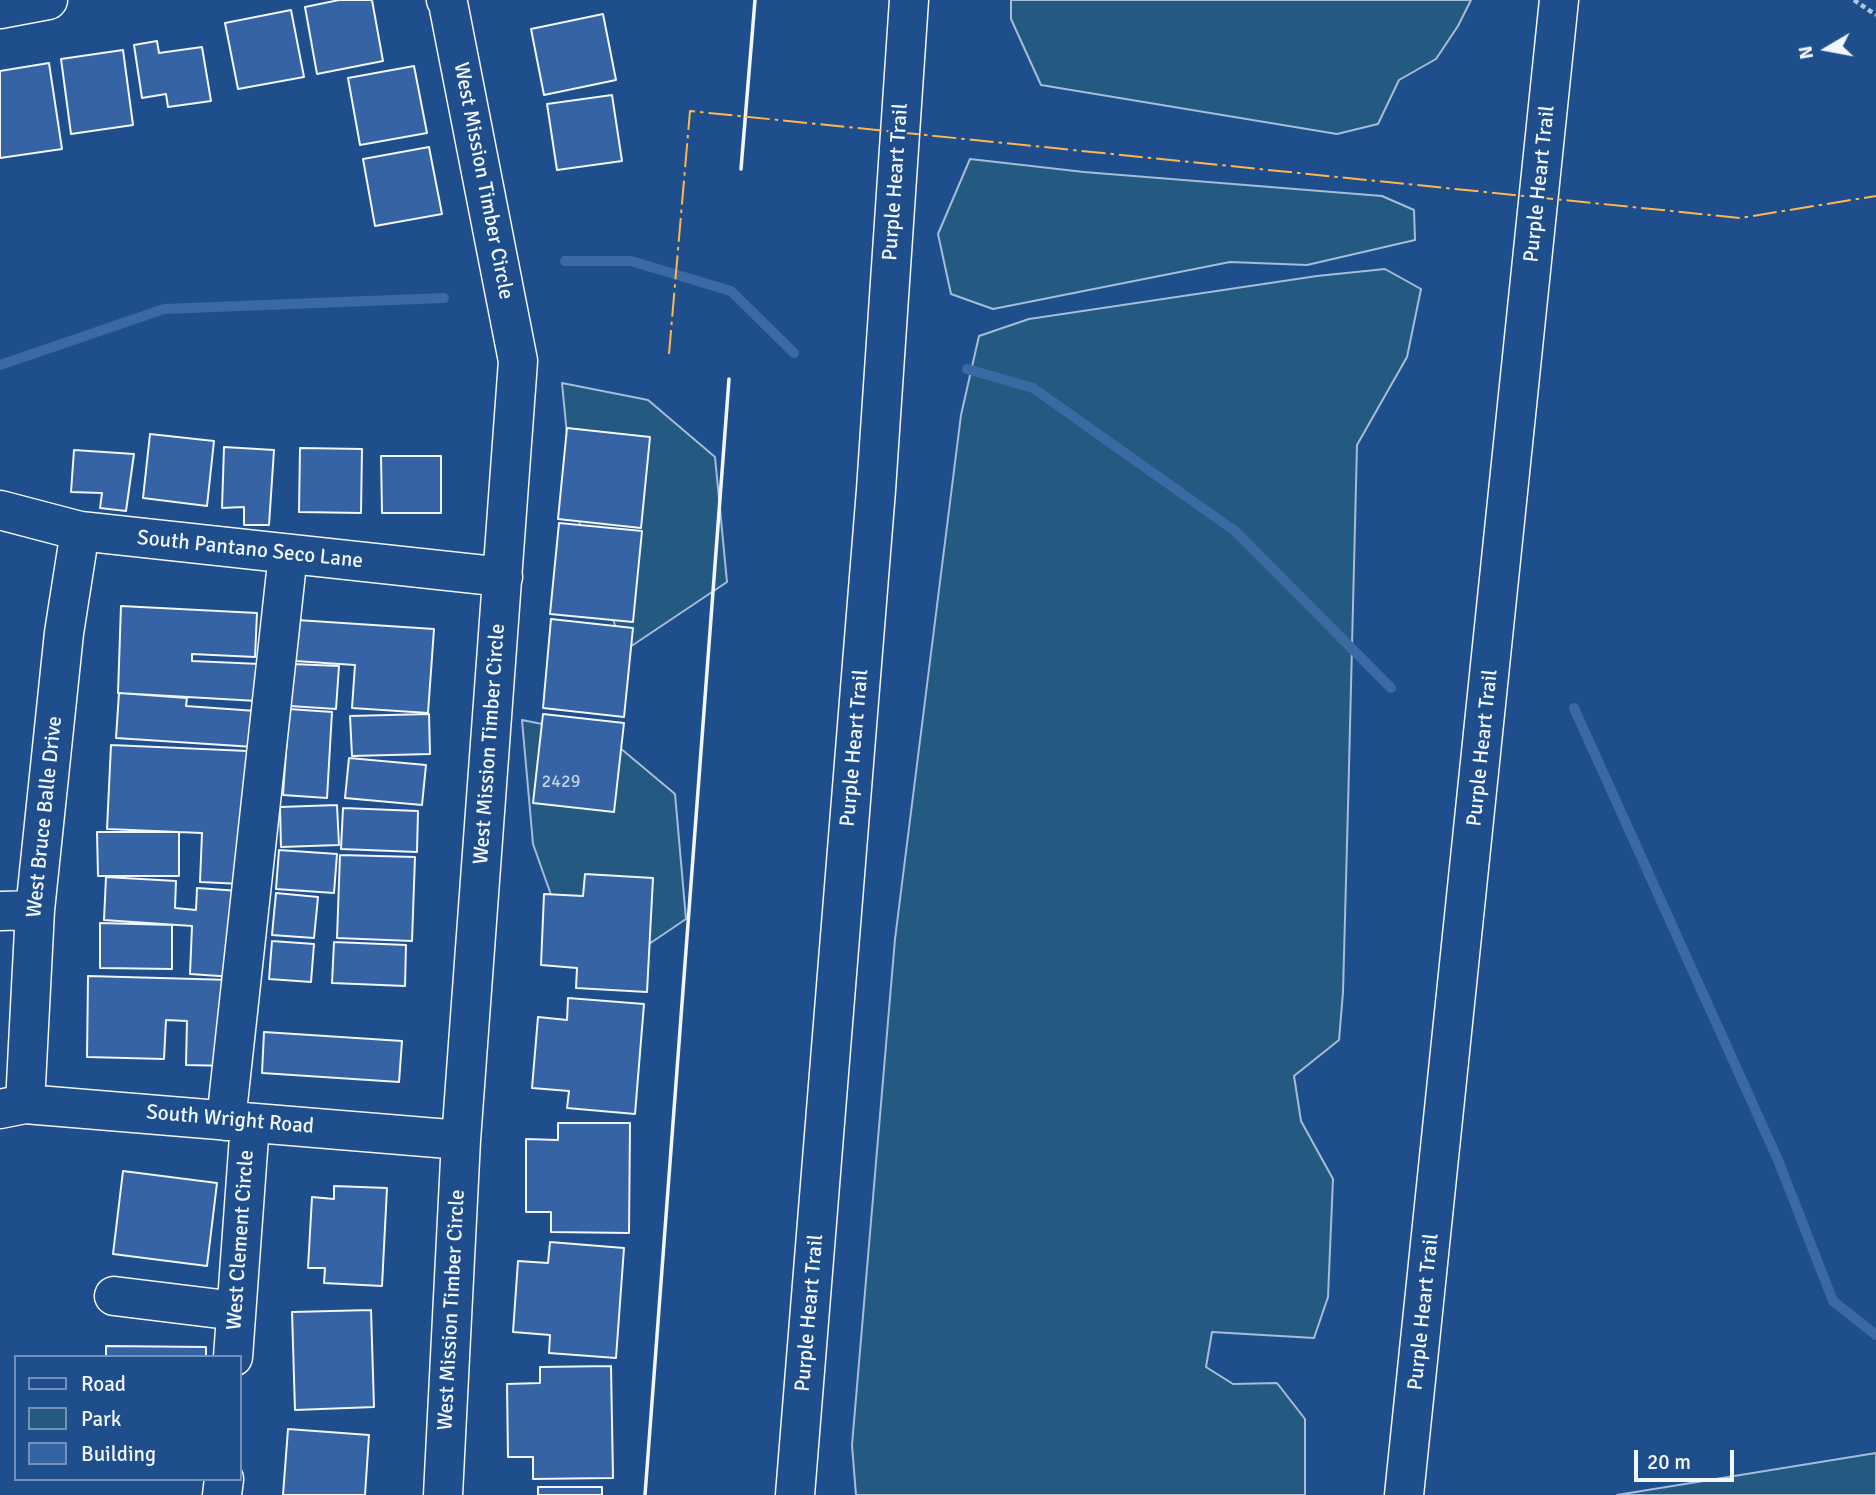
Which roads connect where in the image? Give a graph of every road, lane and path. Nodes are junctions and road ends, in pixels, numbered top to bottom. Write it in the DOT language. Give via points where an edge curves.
graph roads {
  1 [pos="48,0"];
  2 [pos="446,0"];
  3 [pos="909,0"];
  4 [pos="1559,0"];
  5 [pos="1854,0"];
  6 [pos="0,9"];
  7 [pos="1876,15"];
  8 [pos="0,510"];
  9 [pos="80,531"];
  10 [pos="288,554"];
  11 [pos="503,577"];
  12 [pos="17,911"];
  13 [pos="12,1106"];
  14 [pos="238,1122"];
  15 [pos="461,1140"];
  16 [pos="114,1296"];
  17 [pos="236,1311"];
  18 [pos="233,1355"];
  19 [pos="443,1495"];
  20 [pos="795,1495"];
  21 [pos="1405,1495"];
  1 -- 6 [label="main road"];
  2 -- 11 [label="main road, West Mission Timber Circle" via="518,361"];
  3 -- 20 [label="main road, Purple Heart Trail" via="876,490"];
  4 -- 21 [label="main road, Purple Heart Trail"];
  5 -- 7 [label="path"];
  8 -- 9 [label="main road, South Pantano Seco Lane"];
  9 -- 10 [label="main road, South Pantano Seco Lane"];
  9 -- 12 [label="main road, West Bruce Balle Drive"];
  10 -- 11 [label="main road, South Pantano Seco Lane"];
  10 -- 14 [label="main road, West Clement Circle"];
  11 -- 15 [label="main road, West Mission Timber Circle"];
  12 -- 13 [label="main road, West Bruce Balle Drive"];
  13 -- 14 [label="main road, South Wright Road"];
  14 -- 15 [label="main road, South Wright Road"];
  14 -- 17 [label="main road, West Clement Circle"];
  15 -- 19 [label="main road, West Mission Timber Circle"];
  16 -- 17 [label="main road"];
  17 -- 18 [label="main road, West Clement Circle"];
}
